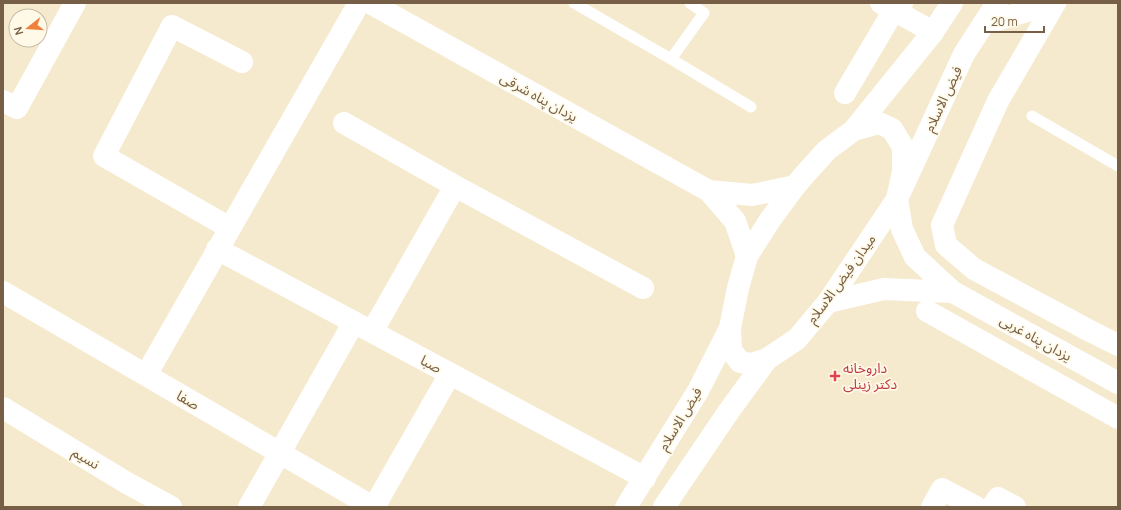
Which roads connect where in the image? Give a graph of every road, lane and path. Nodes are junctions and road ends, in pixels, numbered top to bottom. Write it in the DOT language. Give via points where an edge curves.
graph roads {
  1 [pos="75,3"];
  2 [pos="359,3"];
  3 [pos="370,3"];
  4 [pos="574,3"];
  5 [pos="690,3"];
  6 [pos="952,3"];
  7 [pos="997,3"];
  8 [pos="1055,3"];
  9 [pos="892,5"];
  10 [pos="983,24"];
  11 [pos="932,32"];
  12 [pos="671,59"];
  13 [pos="242,62"];
  14 [pos="845,93"];
  15 [pos="3,101"];
  16 [pos="751,107"];
  17 [pos="1032,116"];
  18 [pos="344,124"];
  19 [pos="854,130"];
  20 [pos="1118,166"];
  21 [pos="455,186"];
  22 [pos="795,186"];
  23 [pos="709,191"];
  24 [pos="897,199"];
  25 [pos="230,228"];
  26 [pos="218,249"];
  27 [pos="747,256"];
  28 [pos="643,288"];
  29 [pos="3,292"];
  30 [pos="953,292"];
  31 [pos="828,302"];
  32 [pos="928,311"];
  33 [pos="363,327"];
  34 [pos="730,328"];
  35 [pos="1118,345"];
  36 [pos="767,359"];
  37 [pos="450,374"];
  38 [pos="146,375"];
  39 [pos="1118,383"];
  40 [pos="3,408"];
  41 [pos="1118,418"];
  42 [pos="280,453"];
  43 [pos="645,478"];
  44 [pos="171,507"];
  45 [pos="249,507"];
  46 [pos="374,507"];
  47 [pos="626,507"];
  48 [pos="664,507"];
  49 [pos="932,507"];
  50 [pos="976,507"];
  51 [pos="992,507"];
  52 [pos="1015,507"];
  1 -- 15 [label="street" via="16,108"];
  2 -- 25 [label="street"];
  3 -- 23 [label="street, یزدان پناه شرقی"];
  4 -- 12 [label="lane"];
  5 -- 12 [label="lane" via="704,13"];
  6 -- 11 [label="street"];
  7 -- 10 [label="street, فیض الاسلام"];
  8 -- 10 [label="street"];
  8 -- 35 [label="street" via="998,102 942,225 946,245 974,269"];
  9 -- 11 [label="street"];
  9 -- 14 [label="street"];
  10 -- 24 [label="street, فیض الاسلام" via="964,54"];
  11 -- 19 [label="street"];
  12 -- 16 [label="lane"];
  13 -- 25 [label="street" via="172,26 104,156"];
  17 -- 20 [label="lane"];
  18 -- 21 [label="street"];
  19 -- 22 [label="street, میدان فیض الاسلام" via="828,150"];
  19 -- 24 [label="street, میدان فیض الاسلام" via="879,123 892,129 903,147 903,171"];
  21 -- 28 [label="street"];
  21 -- 33 [label="street"];
  22 -- 23 [label="street, یزدان پناه شرقی" via="752,195"];
  22 -- 27 [label="street, میدان فیض الاسلام"];
  23 -- 27 [label="street, یزدان پناه شرقی" via="735,221"];
  24 -- 30 [label="street, یزدان پناه غربی" via="902,229 915,257"];
  24 -- 31 [label="street, میدان فیض الاسلام"];
  25 -- 26 [label="street"];
  26 -- 33 [label="street, صبا"];
  26 -- 38 [label="street"];
  27 -- 34 [label="street, میدان فیض الاسلام"];
  29 -- 38 [label="street, صفا"];
  30 -- 31 [label="street, یزدان پناه غربی" via="884,289"];
  30 -- 39 [label="street, یزدان پناه غربی"];
  31 -- 36 [label="street, میدان فیض الاسلام" via="796,339"];
  32 -- 41 [label="street"];
  33 -- 37 [label="street, صبا"];
  33 -- 42 [label="street"];
  34 -- 36 [label="street, میدان فیض الاسلام" via="732,350 740,362 751,364"];
  34 -- 43 [label="street, فیض الاسلام" via="698,391"];
  36 -- 48 [label="street"];
  37 -- 43 [label="street, صبا"];
  37 -- 46 [label="street"];
  38 -- 42 [label="street, صفا"];
  40 -- 44 [label="street, نسیم"];
  42 -- 45 [label="street"];
  42 -- 46 [label="street, صفا"];
  43 -- 47 [label="street, فیض الاسلام"];
  49 -- 50 [label="street" via="942,489"];
  51 -- 52 [label="street" via="998,498"];
}
